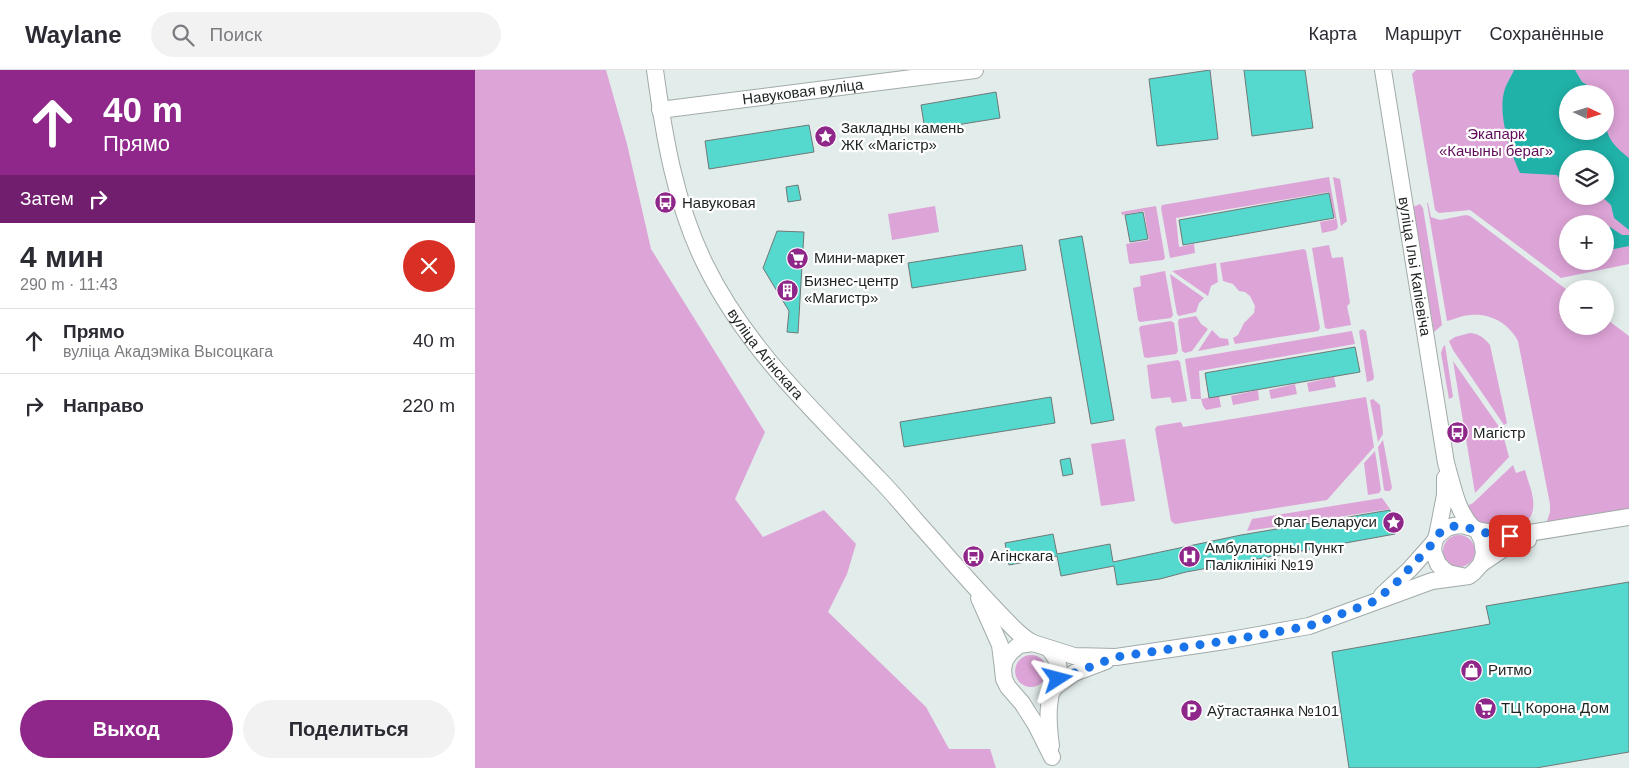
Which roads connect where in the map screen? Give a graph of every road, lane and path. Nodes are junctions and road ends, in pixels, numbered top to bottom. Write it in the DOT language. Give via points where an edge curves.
graph roads {
  1 [pos="655,70"];
  2 [pos="975,70"];
  3 [pos="1383,70"];
  4 [pos="661,110"];
  5 [pos="1446,463"];
  6 [pos="1629,517"];
  7 [pos="1580,525"];
  8 [pos="1475,529"];
  9 [pos="1435,539"];
  10 [pos="1481,564"];
  11 [pos="1462,576"];
  12 [pos="973,584"];
  13 [pos="1365,605"];
  14 [pos="1033,643"];
  15 [pos="1049,649"];
  16 [pos="1116,657"];
  17 [pos="1003,669"];
  18 [pos="1053,690"];
  19 [pos="1015,694"];
  20 [pos="1053,763"];
  1 -- 4 [label="street, вуліца Агінскага"];
  2 -- 4 [label="street, Навуковая вуліца"];
  3 -- 5 [label="street, вуліца Ільі Капіевіча"];
  4 -- 12 [label="street, вуліца Агінскага" via="689,225 709,272 740,323 810,409 879,479"];
  5 -- 8 [label="street, вуліца Ільі Капіевіча" via="1459,506"];
  5 -- 9 [label="street, вуліца Ільі Капіевіча" via="1445,495"];
  6 -- 7 [label="street"];
  7 -- 8 [label="street" via="1510,536"];
  7 -- 10 [label="street" via="1564,533 1513,544"];
  8 -- 9 [label="street" via="1453,526"];
  8 -- 10 [label="street" via="1484,546"];
  9 -- 11 [label="street" via="1433,552 1439,564 1449,573"];
  9 -- 13 [label="street" via="1395,584"];
  10 -- 11 [label="street" via="1469,576"];
  11 -- 13 [label="street" via="1433,581"];
  12 -- 14 [label="street, вуліца Агінскага" via="1019,634"];
  12 -- 17 [label="street, вуліца Агінскага" via="1000,645"];
  13 -- 16 [label="street" via="1309,626"];
  14 -- 15 [label="street"];
  14 -- 17 [label="street" via="1019,645 1005,660"];
  15 -- 16 [label="street" via="1074,656"];
  15 -- 18 [label="street" via="1059,668"];
  16 -- 18 [label="street" via="1074,673"];
  17 -- 19 [label="street" via="1004,679"];
  18 -- 19 [label="street" via="1031,699"];
  18 -- 20 [label="street" via="1049,720"];
  19 -- 20 [label="street" via="1036,725"];
}
